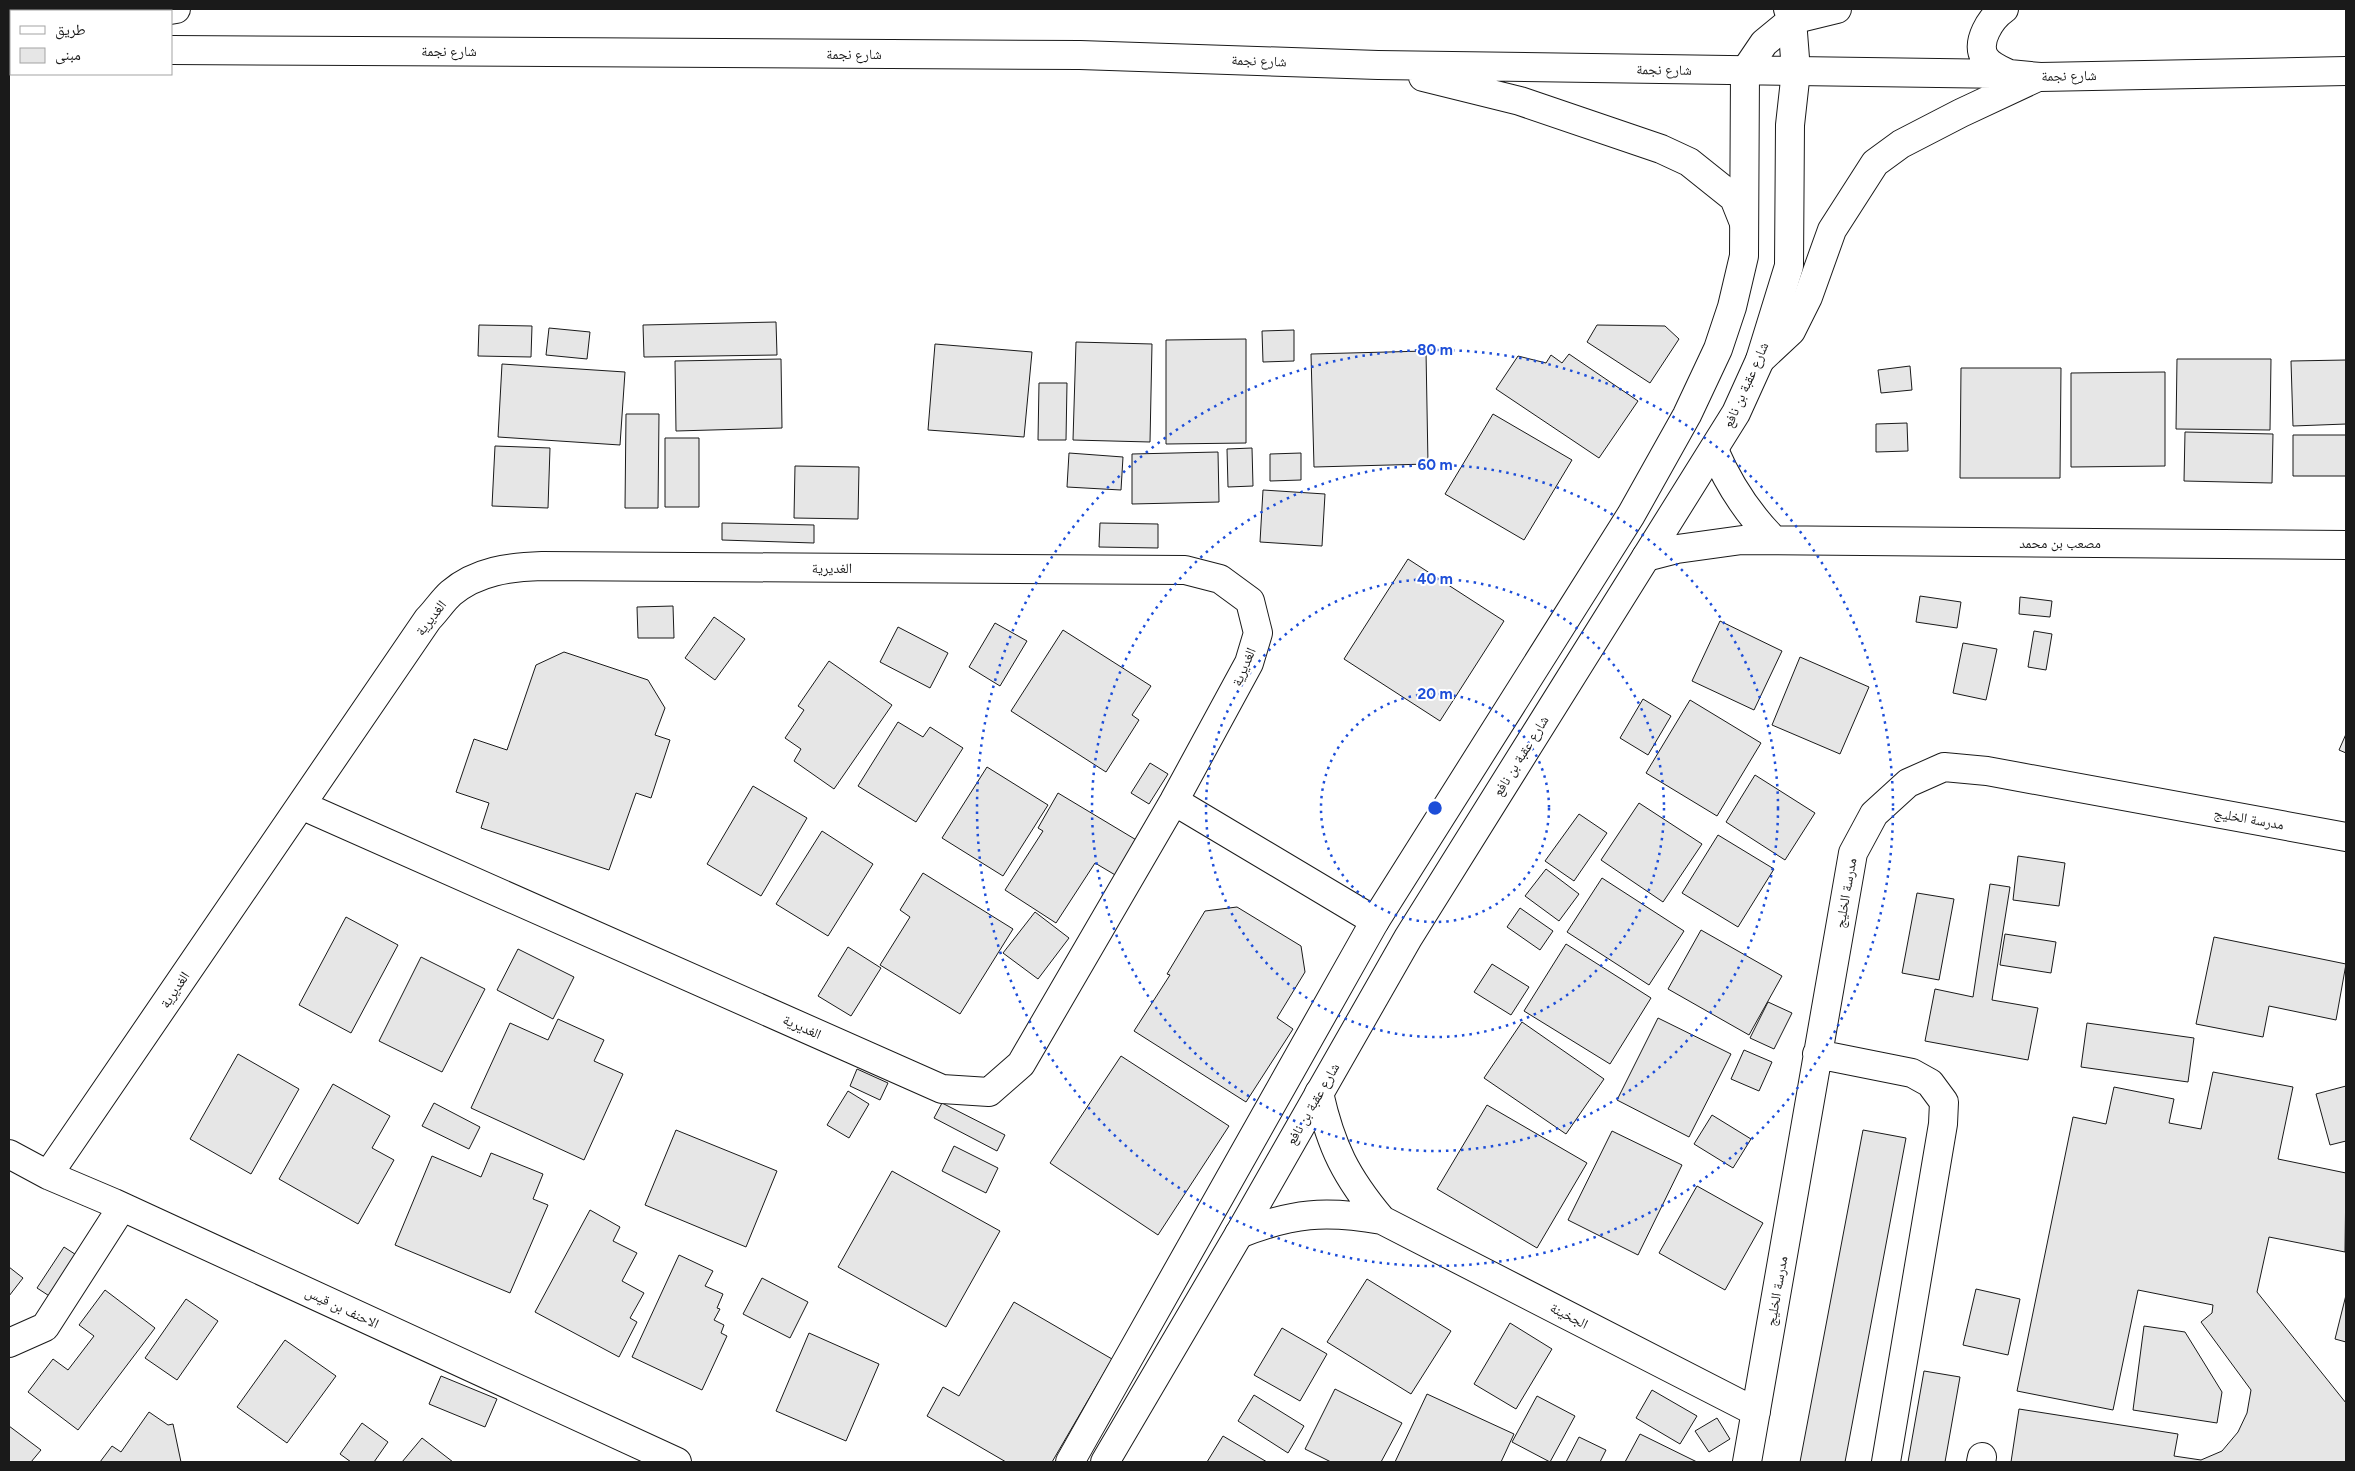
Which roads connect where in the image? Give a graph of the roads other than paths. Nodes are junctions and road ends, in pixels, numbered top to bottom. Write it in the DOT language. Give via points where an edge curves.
graph roads {
  1 [pos="1837,9"];
  2 [pos="2004,9"];
  3 [pos="1790,14"];
  4 [pos="172,50"];
  5 [pos="1378,65"];
  6 [pos="1745,71"];
  7 [pos="1796,71"];
  8 [pos="2346,71"];
  9 [pos="2009,74"];
  10 [pos="2040,77"];
  11 [pos="1744,223"];
  12 [pos="1760,360"];
  13 [pos="1714,450"];
  14 [pos="1774,540"];
  15 [pos="2346,545"];
  16 [pos="1646,557"];
  17 [pos="1174,801"];
  18 [pos="301,805"];
  19 [pos="2346,837"];
  20 [pos="1375,921"];
  21 [pos="1817,1054"];
  22 [pos="1319,1093"];
  23 [pos="9,1154"];
  24 [pos="48,1175"];
  25 [pos="122,1207"];
  26 [pos="1382,1220"];
  27 [pos="1239,1234"];
  28 [pos="9,1343"];
  29 [pos="1756,1412"];
  30 [pos="642,1456"];
  31 [pos="676,1462"];
  32 [pos="1070,1462"];
  33 [pos="1104,1462"];
  34 [pos="1746,1462"];
  35 [pos="1886,1462"];
  1 -- 3 [label="street"];
  2 -- 9 [label="street" via="1992,21 1983,45 1984,57 1989,63"];
  3 -- 6 [label="street"];
  3 -- 7 [label="street, شارع عقبة بن نافع"];
  4 -- 5 [label="street, شارع نجمة" via="1080,55"];
  5 -- 6 [label="street, شارع نجمة"];
  5 -- 11 [label="street" via="1520,101 1661,149 1689,162 1734,198"];
  6 -- 7 [label="street, شارع نجمة"];
  6 -- 11 [label="street"];
  7 -- 9 [label="street, شارع نجمة"];
  7 -- 12 [label="street, شارع عقبة بن نافع" via="1790,125 1789,266"];
  8 -- 10 [label="street, شارع نجمة"];
  9 -- 10 [label="street, شارع نجمة"];
  10 -- 12 [label="street" via="1901,144 1874,163 1832,230 1808,297 1791,331"];
  11 -- 20 [label="street" via="1744,256 1732,307 1718,349 1687,415 1631,515"];
  12 -- 13 [label="street, شارع عقبة بن نافع" via="1736,413"];
  13 -- 14 [label="street" via="1738,499"];
  13 -- 16 [label="street, شارع عقبة بن نافع"];
  14 -- 15 [label="street, مصعب بن محمد"];
  14 -- 16 [label="street, مصعب بن محمد" via="1709,543"];
  16 -- 22 [label="street, شارع عقبة بن نافع" via="1408,938"];
  17 -- 18 [label="street, الغديرية" via="1021,1064 989,1092 942,1089"];
  17 -- 18 [label="street, الغديرية" via="1249,663 1258,633 1250,601 1220,579 1185,570 542,566 507,568 480,576 451,592 428,619"];
  17 -- 20 [label="street"];
  18 -- 24 [label="street, الغديرية"];
  19 -- 21 [label="street, مدرسة الخليج" via="1987,771 1944,767 1908,783 1874,814 1853,853"];
  20 -- 32 [label="street"];
  21 -- 29 [label="street, مدرسة الخليج"];
  21 -- 35 [label="street" via="1912,1073 1930,1083 1944,1102 1943,1124"];
  22 -- 26 [label="street, الجخينة" via="1327,1128 1340,1161 1358,1192"];
  22 -- 27 [label="street, شارع عقبة بن نافع"];
  23 -- 24 [label="street, الاحنف بن قيس"];
  24 -- 25 [label="street, الاحنف بن قيس"];
  25 -- 28 [label="street" via="45,1328"];
  25 -- 30 [label="street, الاحنف بن قيس"];
  26 -- 27 [label="street, الجخينة" via="1346,1214 1309,1214 1273,1221"];
  26 -- 29 [label="street, الجخينة"];
  27 -- 33 [label="street, شارع عقبة بن نافع"];
  29 -- 34 [label="street, مدرسة الخليج"];
  30 -- 31 [label="street, الاحنف بن قيس"];
}
